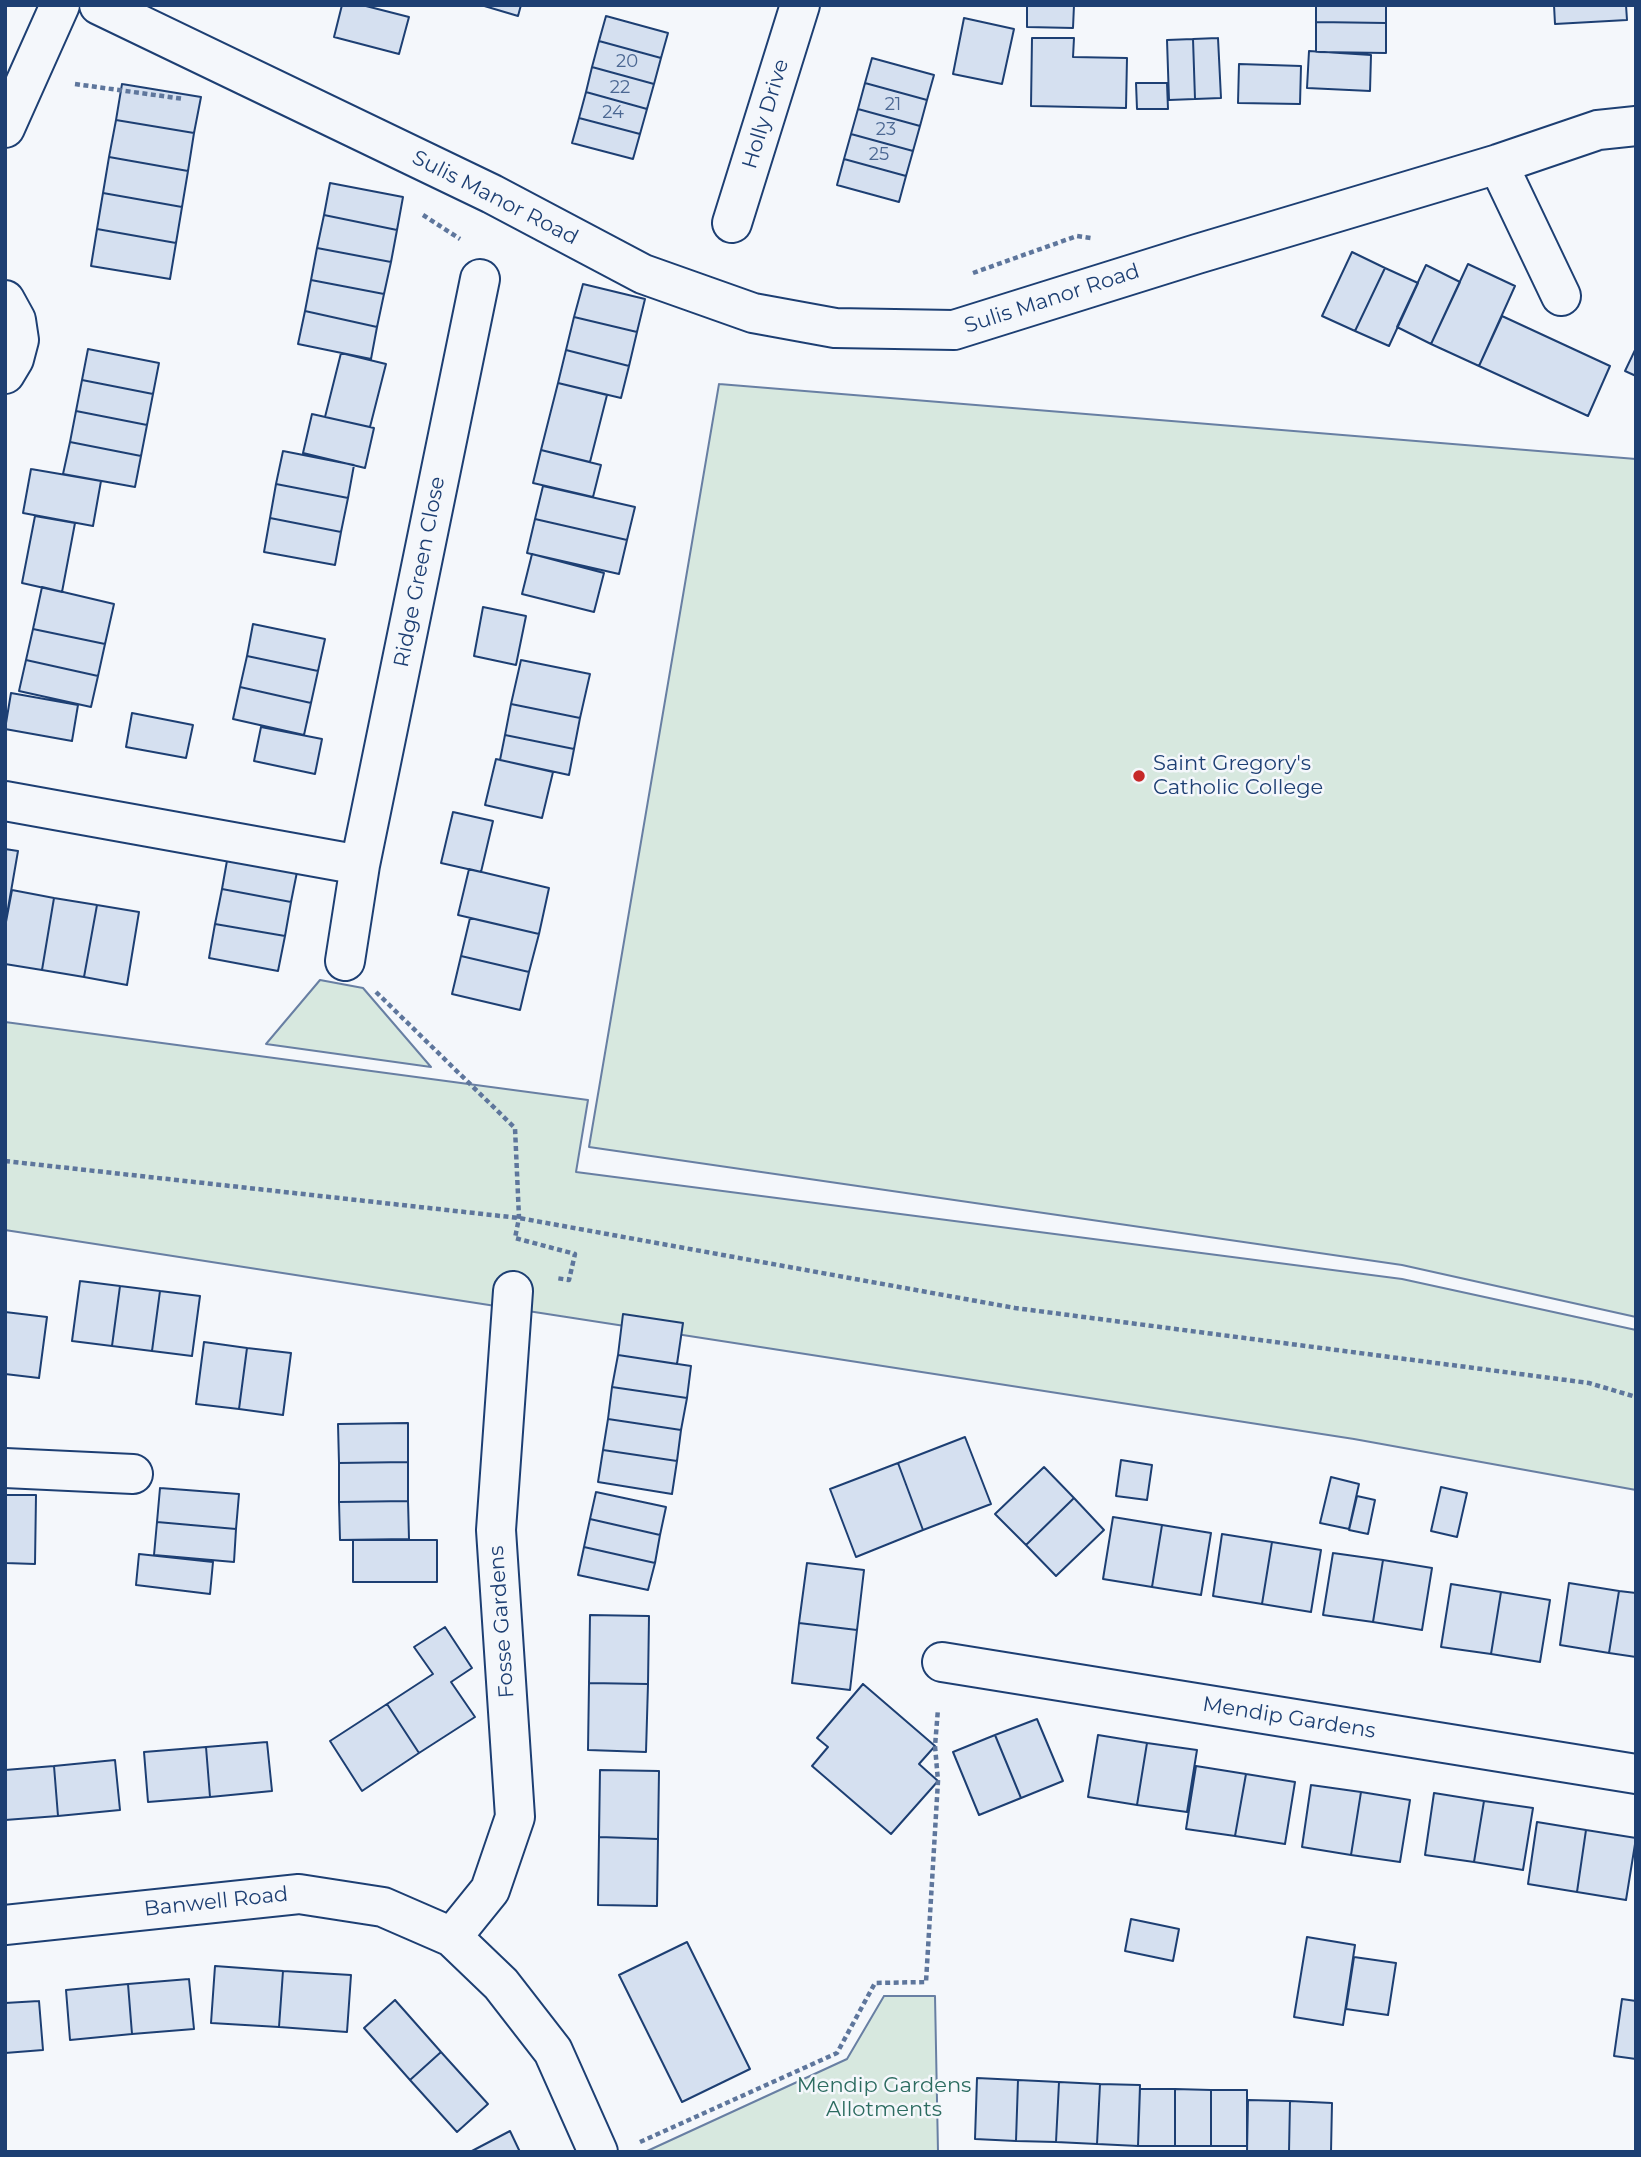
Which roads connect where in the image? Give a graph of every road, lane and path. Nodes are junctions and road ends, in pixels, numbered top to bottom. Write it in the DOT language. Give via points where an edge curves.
graph roads {
  1 [pos="60,5"];
  2 [pos="99,5"];
  3 [pos="800,5"];
  4 [pos="26,78"];
  5 [pos="187,100"];
  6 [pos="1636,126"];
  7 [pos="5,128"];
  8 [pos="1497,164"];
  9 [pos="420,213"];
  10 [pos="732,223"];
  11 [pos="1104,240"];
  12 [pos="466,244"];
  13 [pos="964,276"];
  14 [pos="480,279"];
  15 [pos="1561,296"];
  16 [pos="5,300"];
  17 [pos="5,374"];
  18 [pos="5,801"];
  19 [pos="360,865"];
  20 [pos="345,961"];
  21 [pos="5,1161"];
  22 [pos="519,1218"];
  23 [pos="515,1238"];
  24 [pos="513,1291"];
  25 [pos="1636,1397"];
  26 [pos="5,1468"];
  27 [pos="133,1474"];
  28 [pos="942,1662"];
  29 [pos="1636,1774"];
  30 [pos="5,1925"];
  31 [pos="452,1937"];
  32 [pos="615,2149"];
  1 -- 4 [label="street"];
  2 -- 8 [label="street, Sulis Manor Road" via="492,194 643,274 753,313 835,328 954,330"];
  3 -- 10 [label="street, Holly Drive"];
  4 -- 5 [label="path"];
  4 -- 7 [label="street"];
  6 -- 8 [label="street, Sulis Manor Road" via="1598,130"];
  8 -- 15 [label="street"];
  9 -- 12 [label="path"];
  11 -- 13 [label="path" via="1077,236"];
  14 -- 19 [label="street, Ridge Green Close"];
  16 -- 17 [label="street" via="16,320 19,340"];
  18 -- 19 [label="street"];
  19 -- 20 [label="street, Ridge Green Close"];
  20 -- 22 [label="path" via="515,1128"];
  21 -- 22 [label="path"];
  22 -- 23 [label="path"];
  22 -- 25 [label="path" via="1015,1308 1589,1383"];
  24 -- 31 [label="street, Fosse Gardens" via="496,1530 515,1817 490,1890"];
  26 -- 27 [label="street"];
  28 -- 29 [label="street, Mendip Gardens"];
  28 -- 32 [label="path" via="926,1982 875,1983 837,2053"];
  30 -- 31 [label="street, Banwell Road" via="299,1894 383,1907"];
  31 -- 32 [label="street, Banwell Road" via="501,1984 552,2051"];
}
